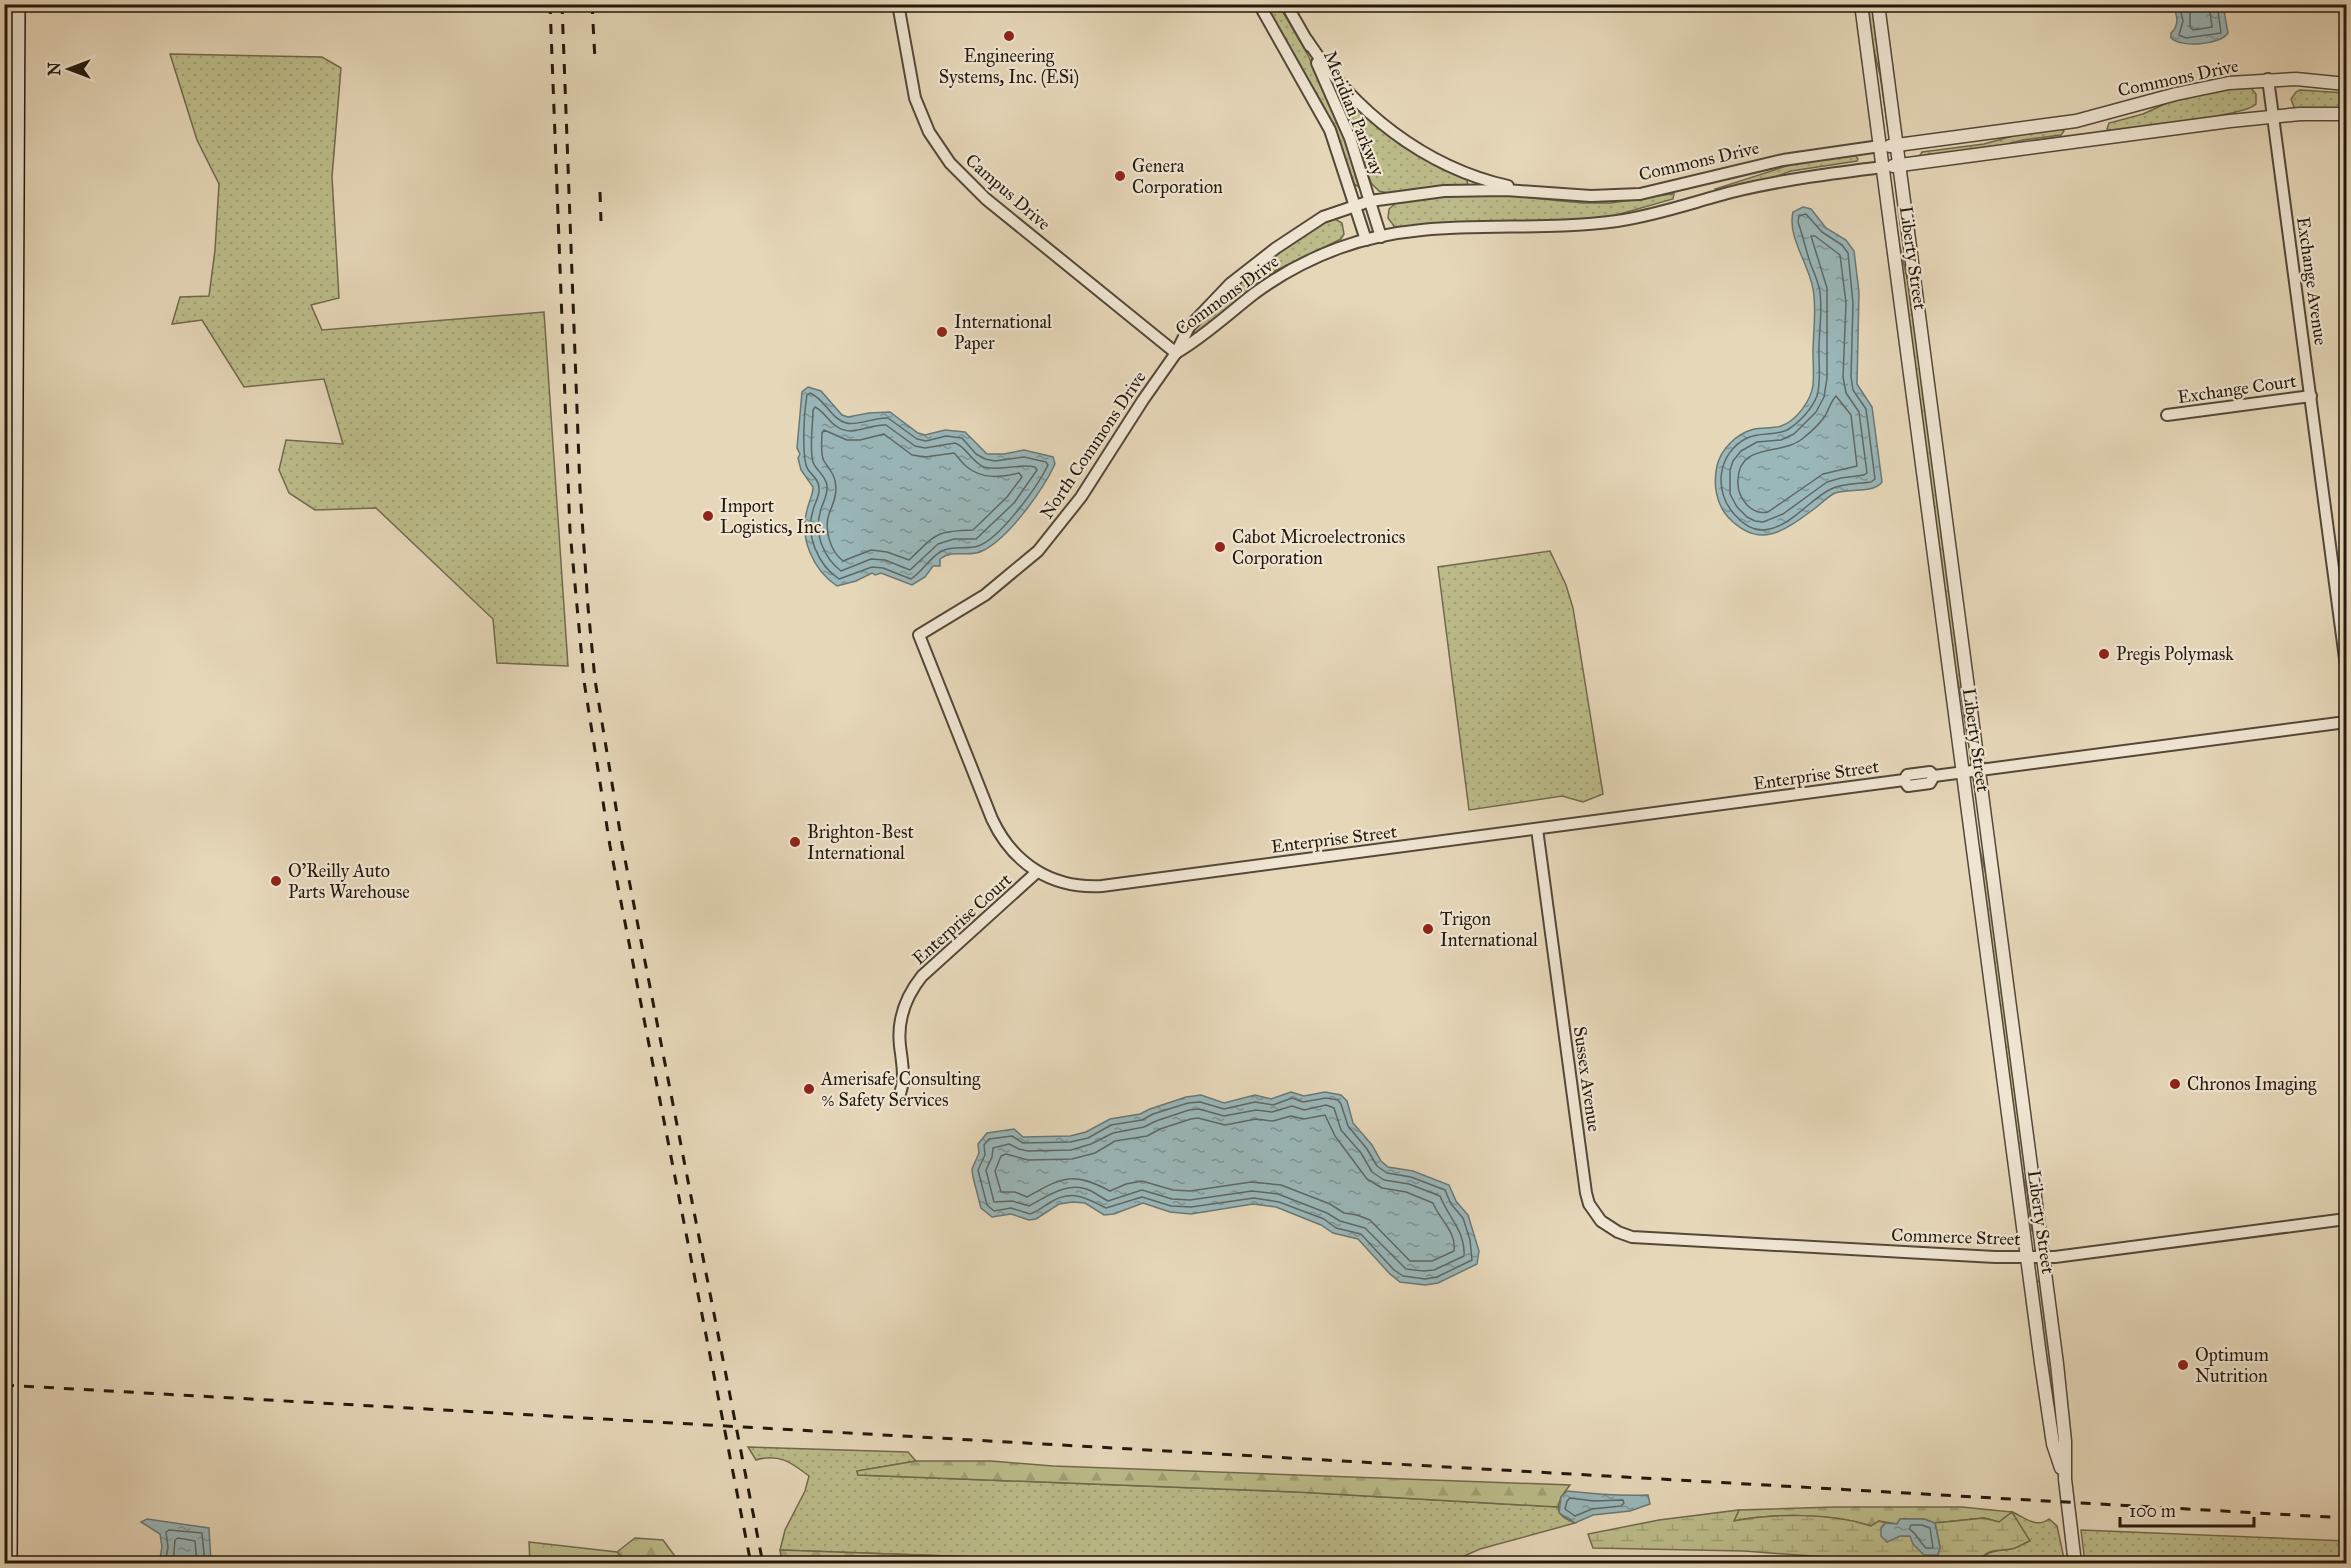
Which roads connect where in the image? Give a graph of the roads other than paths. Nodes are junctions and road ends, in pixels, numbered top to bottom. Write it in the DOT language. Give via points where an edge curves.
graph roads {
  1 [pos="17,4"];
  2 [pos="898,4"];
  3 [pos="1259,4"];
  4 [pos="1286,4"];
  5 [pos="1861,4"];
  6 [pos="1878,4"];
  7 [pos="1307,40"];
  8 [pos="2268,79"];
  9 [pos="2346,84"];
  10 [pos="2346,114"];
  11 [pos="2273,117"];
  12 [pos="1896,145"];
  13 [pos="1880,147"];
  14 [pos="1899,165"];
  15 [pos="1883,167"];
  16 [pos="10,178"];
  17 [pos="1541,194"];
  18 [pos="1370,201"];
  19 [pos="1354,206"];
  20 [pos="1381,237"];
  21 [pos="1366,240"];
  22 [pos="11,329"];
  23 [pos="1176,353"];
  24 [pos="2311,396"];
  25 [pos="2167,415"];
  26 [pos="919,635"];
  27 [pos="2346,666"];
  28 [pos="9,681"];
  29 [pos="2346,722"];
  30 [pos="1978,771"];
  31 [pos="1962,773"];
  32 [pos="1537,829"];
  33 [pos="1037,872"];
  34 [pos="8,1026"];
  35 [pos="899,1096"];
  36 [pos="2346,1219"];
  37 [pos="1706,1242"];
  38 [pos="2027,1257"];
  39 [pos="2043,1257"];
  40 [pos="2065,1479"];
  41 [pos="9,1563"];
  42 [pos="2075,1563"];
  1 -- 16 [label="main road"];
  2 -- 23 [label="street, Campus Drive" via="915,98 929,132 950,163 986,199"];
  3 -- 19 [label="street, Meridian Parkway" via="1330,130"];
  4 -- 7 [label="street, Meridian Parkway"];
  5 -- 13 [label="street, Liberty Street"];
  6 -- 12 [label="street, Liberty Street"];
  7 -- 17 [label="street" via="1339,84 1400,137 1472,175"];
  7 -- 18 [label="street, Meridian Parkway" via="1350,138"];
  8 -- 9 [label="street, Commons Drive"];
  8 -- 11 [label="street, Exchange Avenue"];
  8 -- 12 [label="street, Commons Drive" via="2207,87 2076,121"];
  10 -- 11 [label="street, Commons Drive"];
  11 -- 14 [label="street, Commons Drive"];
  11 -- 24 [label="street, Exchange Avenue"];
  12 -- 13 [label="street, Commons Drive"];
  12 -- 14 [label="street, Liberty Street"];
  13 -- 15 [label="street, Liberty Street"];
  13 -- 17 [label="street, Commons Drive" via="1783,160 1640,194"];
  14 -- 15 [label="street, Commons Drive"];
  14 -- 30 [label="street, Liberty Street"];
  15 -- 20 [label="street, Commons Drive" via="1780,181 1620,221 1547,227 1459,226"];
  15 -- 31 [label="street, Liberty Street"];
  16 -- 22 [label="main road"];
  17 -- 18 [label="street, Commons Drive" via="1470,189"];
  18 -- 19 [label="street, Commons Drive"];
  18 -- 20 [label="street, Meridian Parkway"];
  19 -- 21 [label="street, Meridian Parkway"];
  19 -- 23 [label="street, Commons Drive" via="1323,217 1298,232 1230,284 1189,327"];
  20 -- 21 [label="street, Commons Drive"];
  21 -- 23 [label="street, Commons Drive" via="1321,255 1281,275 1202,338"];
  22 -- 28 [label="main road"];
  23 -- 26 [label="street, North Commons Drive" via="1081,497 1038,551 985,595"];
  24 -- 25 [label="street, Exchange Court"];
  24 -- 27 [label="street, Exchange Avenue"];
  26 -- 33 [label="street, Enterprise Street" via="998,832 1018,857"];
  28 -- 34 [label="main road"];
  29 -- 30 [label="street, Enterprise Street"];
  30 -- 31 [label="street, Enterprise Street"];
  30 -- 39 [label="street, Liberty Street"];
  31 -- 32 [label="street, Enterprise Street" via="1907,775 1905,780"];
  31 -- 38 [label="street, Liberty Street"];
  32 -- 33 [label="street, Enterprise Street" via="1102,886 1065,884"];
  32 -- 37 [label="street, Sussex Avenue" via="1589,1204 1601,1221 1625,1235"];
  33 -- 35 [label="street, Enterprise Court" via="912,989 901,1018 903,1080"];
  34 -- 41 [label="main road"];
  36 -- 39 [label="street, Commerce Street"];
  37 -- 38 [label="street, Commerce Street"];
  38 -- 39 [label="street, Commerce Street"];
  38 -- 40 [label="street, Liberty Street" via="2053,1443"];
  39 -- 40 [label="street, Liberty Street" via="2060,1386"];
  40 -- 42 [label="street, Liberty Street"];
}
